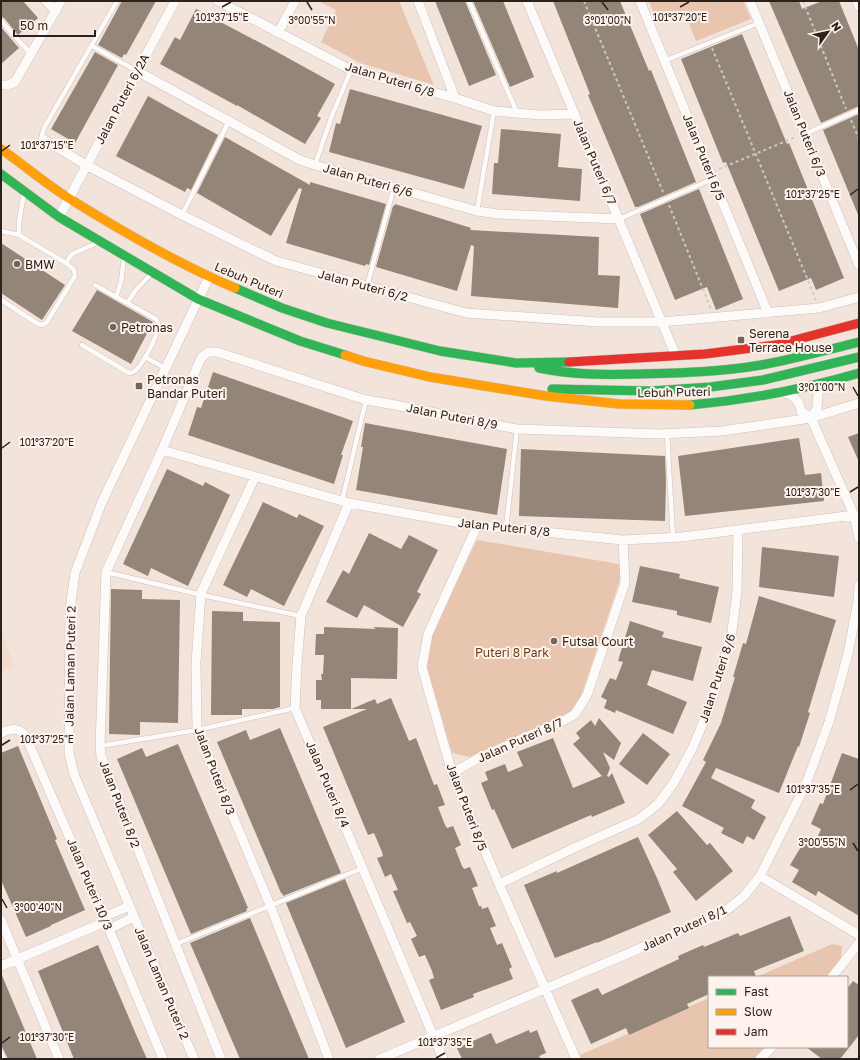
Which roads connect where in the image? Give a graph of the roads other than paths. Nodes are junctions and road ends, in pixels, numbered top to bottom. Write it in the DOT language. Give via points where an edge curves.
graph roads {
  1 [pos="46,1"];
  2 [pos="61,1"];
  3 [pos="117,1"];
  4 [pos="175,1"];
  5 [pos="218,1"];
  6 [pos="295,1"];
  7 [pos="418,1"];
  8 [pos="469,1"];
  9 [pos="527,1"];
  10 [pos="640,1"];
  11 [pos="750,1"];
  12 [pos="857,1"];
  13 [pos="859,6"];
  14 [pos="56,11"];
  15 [pos="1,22"];
  16 [pos="760,23"];
  17 [pos="278,33"];
  18 [pos="92,46"];
  19 [pos="32,55"];
  20 [pos="664,61"];
  21 [pos="351,70"];
  22 [pos="137,71"];
  23 [pos="1,85"];
  24 [pos="455,98"];
  25 [pos="859,110"];
  26 [pos="494,111"];
  27 [pos="517,113"];
  28 [pos="575,114"];
  29 [pos="229,121"];
  30 [pos="805,134"];
  31 [pos="43,140"];
  32 [pos="1,149"];
  33 [pos="315,165"];
  34 [pos="86,166"];
  35 [pos="1,174"];
  36 [pos="712,176"];
  37 [pos="394,188"];
  38 [pos="24,191"];
  39 [pos="69,198"];
  40 [pos="477,211"];
  41 [pos="182,215"];
  42 [pos="59,217"];
  43 [pos="619,219"];
  44 [pos="1,231"];
  45 [pos="19,235"];
  46 [pos="101,241"];
  47 [pos="124,255"];
  48 [pos="66,263"];
  49 [pos="859,265"];
  50 [pos="152,273"];
  51 [pos="209,277"];
  52 [pos="95,285"];
  53 [pos="367,286"];
  54 [pos="116,297"];
  55 [pos="859,297"];
  56 [pos="198,299"];
  57 [pos="1,300"];
  58 [pos="127,303"];
  59 [pos="768,313"];
  60 [pos="662,322"];
  61 [pos="859,323"];
  62 [pos="859,342"];
  63 [pos="82,345"];
  64 [pos="676,356"];
  65 [pos="859,357"];
  66 [pos="145,358"];
  67 [pos="516,363"];
  68 [pos="165,368"];
  69 [pos="859,373"];
  70 [pos="824,383"];
  71 [pos="486,387"];
  72 [pos="784,392"];
  73 [pos="366,400"];
  74 [pos="859,403"];
  75 [pos="811,418"];
  76 [pos="517,429"];
  77 [pos="667,434"];
  78 [pos="162,450"];
  79 [pos="255,477"];
  80 [pos="346,502"];
  81 [pos="854,515"];
  82 [pos="477,526"];
  83 [pos="506,528"];
  84 [pos="738,530"];
  85 [pos="673,537"];
  86 [pos="859,538"];
  87 [pos="623,540"];
  88 [pos="106,572"];
  89 [pos="859,586"];
  90 [pos="202,595"];
  91 [pos="301,616"];
  92 [pos="295,708"];
  93 [pos="197,730"];
  94 [pos="1,733"];
  95 [pos="100,746"];
  96 [pos="452,773"];
  97 [pos="363,868"];
  98 [pos="760,876"];
  99 [pos="499,884"];
  100 [pos="270,905"];
  101 [pos="129,906"];
  102 [pos="134,917"];
  103 [pos="1,920"];
  104 [pos="102,921"];
  105 [pos="109,928"];
  106 [pos="859,935"];
  107 [pos="859,943"];
  108 [pos="175,944"];
  109 [pos="17,959"];
  110 [pos="1,966"];
  111 [pos="833,976"];
  112 [pos="546,989"];
  113 [pos="433,1035"];
  114 [pos="771,1048"];
  115 [pos="1,1052"];
  116 [pos="4,1059"];
  117 [pos="59,1059"];
  118 [pos="163,1059"];
  119 [pos="194,1059"];
  120 [pos="221,1059"];
  121 [pos="329,1059"];
  122 [pos="380,1059"];
  123 [pos="443,1059"];
  124 [pos="576,1059"];
  125 [pos="760,1059"];
  1 -- 14 [label="street"];
  2 -- 14 [label="street"];
  3 -- 18 [label="lane"];
  4 -- 22 [label="street, Jalan Puteri 6/2A"];
  5 -- 17 [label="street, Jalan Puteri 6/8"];
  6 -- 17 [label="street"];
  7 -- 24 [label="street"];
  8 -- 27 [label="lane"];
  9 -- 28 [label="street, Jalan Puteri 6/7"];
  10 -- 20 [label="street, Jalan Puteri 6/5"];
  11 -- 16 [label="street, Jalan Puteri 6/3"];
  12 -- 13 [label="street"];
  14 -- 19 [label="street"];
  15 -- 19 [label="lane"];
  16 -- 20 [label="lane"];
  16 -- 30 [label="street, Jalan Puteri 6/3"];
  17 -- 21 [label="street, Jalan Puteri 6/8"];
  18 -- 22 [label="lane"];
  18 -- 31 [label="lane" via="44,128"];
  19 -- 23 [label="street" via="15,82"];
  20 -- 36 [label="street, Jalan Puteri 6/5"];
  21 -- 24 [label="street, Jalan Puteri 6/8"];
  21 -- 33 [label="lane"];
  22 -- 29 [label="street, Jalan Puteri 6/6"];
  22 -- 34 [label="street, Jalan Puteri 6/2A"];
  24 -- 26 [label="street, Jalan Puteri 6/8"];
  25 -- 30 [label="lane"];
  26 -- 27 [label="street, Jalan Puteri 6/8"];
  26 -- 40 [label="lane"];
  27 -- 28 [label="street, Jalan Puteri 6/8"];
  28 -- 43 [label="street, Jalan Puteri 6/7"];
  29 -- 33 [label="street, Jalan Puteri 6/6" via="300,160"];
  29 -- 41 [label="lane"];
  30 -- 49 [label="street, Jalan Puteri 6/3"];
  31 -- 34 [label="street, Jalan Puteri 6/2"];
  32 -- 39 [label="main road, Lebuh Puteri"];
  33 -- 37 [label="street, Jalan Puteri 6/6"];
  34 -- 39 [label="street, Jalan Puteri 6/2A"];
  34 -- 41 [label="street, Jalan Puteri 6/2"];
  35 -- 38 [label="main road, Lebuh Puteri"];
  36 -- 43 [label="lane"];
  36 -- 59 [label="street, Jalan Puteri 6/5"];
  37 -- 40 [label="street, Jalan Puteri 6/6"];
  37 -- 53 [label="lane"];
  38 -- 42 [label="main road, Lebuh Puteri"];
  38 -- 45 [label="lane"];
  39 -- 42 [label="street, Jalan Puteri 6/2A"];
  39 -- 51 [label="main road, Lebuh Puteri"];
  40 -- 43 [label="street, Jalan Puteri 6/6"];
  41 -- 53 [label="street, Jalan Puteri 6/2" via="276,261"];
  42 -- 46 [label="main road, Lebuh Puteri"];
  43 -- 60 [label="street, Jalan Puteri 6/7"];
  44 -- 45 [label="lane"];
  45 -- 48 [label="lane"];
  46 -- 47 [label="main road, Lebuh Puteri"];
  46 -- 48 [label="lane" via="72,254"];
  47 -- 50 [label="main road, Lebuh Puteri"];
  47 -- 54 [label="lane" via="121,282"];
  48 -- 57 [label="lane" via="74,270 75,276 47,322 42,325"];
  50 -- 56 [label="main road, Lebuh Puteri"];
  50 -- 58 [label="lane"];
  51 -- 56 [label="street, Jalan Laman Puteri 2"];
  51 -- 67 [label="main road, Lebuh Puteri" via="282,308 327,323 440,351"];
  52 -- 54 [label="lane"];
  53 -- 60 [label="street, Jalan Puteri 6/2" via="466,313 598,322"];
  54 -- 58 [label="lane"];
  55 -- 59 [label="street, Jalan Puteri 6/2" via="819,308"];
  56 -- 68 [label="street, Jalan Laman Puteri 2"];
  56 -- 71 [label="main road, Lebuh Puteri" via="300,341 363,361"];
  58 -- 66 [label="lane" via="159,323 158,331"];
  59 -- 60 [label="street, Jalan Puteri 6/2"];
  60 -- 64 [label="street, Jalan Puteri 6/7"];
  61 -- 64 [label="main road, Lebuh Puteri" via="776,345"];
  62 -- 67 [label="main road, Lebuh Puteri" via="760,365 692,372 609,375 562,373"];
  63 -- 66 [label="lane" via="129,373 133,373"];
  64 -- 67 [label="main road, Lebuh Puteri"];
  65 -- 71 [label="main road, Lebuh Puteri" via="763,380 710,387 651,391"];
  66 -- 68 [label="lane"];
  68 -- 101 [label="street, Jalan Laman Puteri 2" via="102,502 75,573 70,609 69,753 74,774"];
  69 -- 70 [label="main road, Lebuh Puteri"];
  70 -- 72 [label="main road, Lebuh Puteri"];
  70 -- 75 [label="street" via="818,393 817,408"];
  71 -- 72 [label="main road, Lebuh Puteri" via="619,404 683,406"];
  72 -- 75 [label="street" via="793,395 799,402 801,411"];
  73 -- 76 [label="street, Jalan Puteri 8/9"];
  73 -- 78 [label="street, Jalan Puteri 8/9" via="217,352 208,352 201,358"];
  73 -- 80 [label="lane"];
  74 -- 75 [label="street, Jalan Puteri 8/9"];
  75 -- 77 [label="street, Jalan Puteri 8/9" via="722,431"];
  75 -- 81 [label="street"];
  76 -- 77 [label="street, Jalan Puteri 8/9"];
  76 -- 83 [label="lane"];
  77 -- 85 [label="lane"];
  78 -- 79 [label="street, Jalan Puteri 8/8"];
  78 -- 88 [label="street, Jalan Puteri 8/2"];
  79 -- 80 [label="street, Jalan Puteri 8/8"];
  79 -- 90 [label="street, Jalan Puteri 8/3"];
  80 -- 82 [label="street, Jalan Puteri 8/8"];
  80 -- 91 [label="street, Jalan Puteri 8/4"];
  81 -- 84 [label="street, Jalan Puteri 8/8"];
  81 -- 86 [label="street"];
  82 -- 83 [label="street, Jalan Puteri 8/8"];
  82 -- 96 [label="street, Jalan Puteri 8/5" via="428,634 422,667"];
  83 -- 87 [label="street, Jalan Puteri 8/8"];
  84 -- 85 [label="street, Jalan Puteri 8/8"];
  84 -- 99 [label="street, Jalan Puteri 8/6" via="737,592 732,631 709,708 692,749 673,784 658,804 639,819"];
  85 -- 87 [label="street, Jalan Puteri 8/8"];
  87 -- 96 [label="street, Jalan Puteri 8/7" via="625,583 587,695 575,714"];
  88 -- 90 [label="lane"];
  88 -- 95 [label="street, Jalan Puteri 8/2"];
  89 -- 98 [label="street, Jalan Puteri 8/1" via="848,654 829,722 806,784"];
  90 -- 91 [label="lane"];
  90 -- 93 [label="street, Jalan Puteri 8/3" via="196,663"];
  91 -- 92 [label="street, Jalan Puteri 8/4"];
  92 -- 93 [label="lane"];
  92 -- 97 [label="street, Jalan Puteri 8/4"];
  93 -- 95 [label="lane"];
  93 -- 100 [label="street, Jalan Puteri 8/3"];
  94 -- 104 [label="street, Jalan Puteri 10/3" via="16,729 24,733"];
  95 -- 108 [label="street, Jalan Puteri 8/2" via="101,756"];
  96 -- 99 [label="street, Jalan Puteri 8/5"];
  97 -- 100 [label="lane"];
  97 -- 113 [label="street, Jalan Puteri 8/4"];
  98 -- 106 [label="street"];
  98 -- 112 [label="street, Jalan Puteri 8/1" via="744,896 723,913"];
  99 -- 112 [label="street, Jalan Puteri 8/5"];
  100 -- 108 [label="lane"];
  100 -- 121 [label="street, Jalan Puteri 8/3"];
  101 -- 102 [label="street, Jalan Laman Puteri 2"];
  101 -- 104 [label="street"];
  102 -- 105 [label="street"];
  102 -- 119 [label="street, Jalan Laman Puteri 2"];
  103 -- 109 [label="street"];
  104 -- 105 [label="street"];
  104 -- 109 [label="street"];
  105 -- 118 [label="street, Jalan Puteri 10/3"];
  107 -- 111 [label="street"];
  108 -- 120 [label="street, Jalan Puteri 8/2"];
  109 -- 110 [label="street"];
  109 -- 117 [label="street"];
  112 -- 113 [label="street, Jalan Puteri 8/1"];
  112 -- 124 [label="street, Jalan Puteri 8/5"];
  113 -- 122 [label="street, Jalan Puteri 8/1"];
  113 -- 123 [label="street, Jalan Puteri 8/4"];
  114 -- 125 [label="street"];
  115 -- 116 [label="lane"];
}
